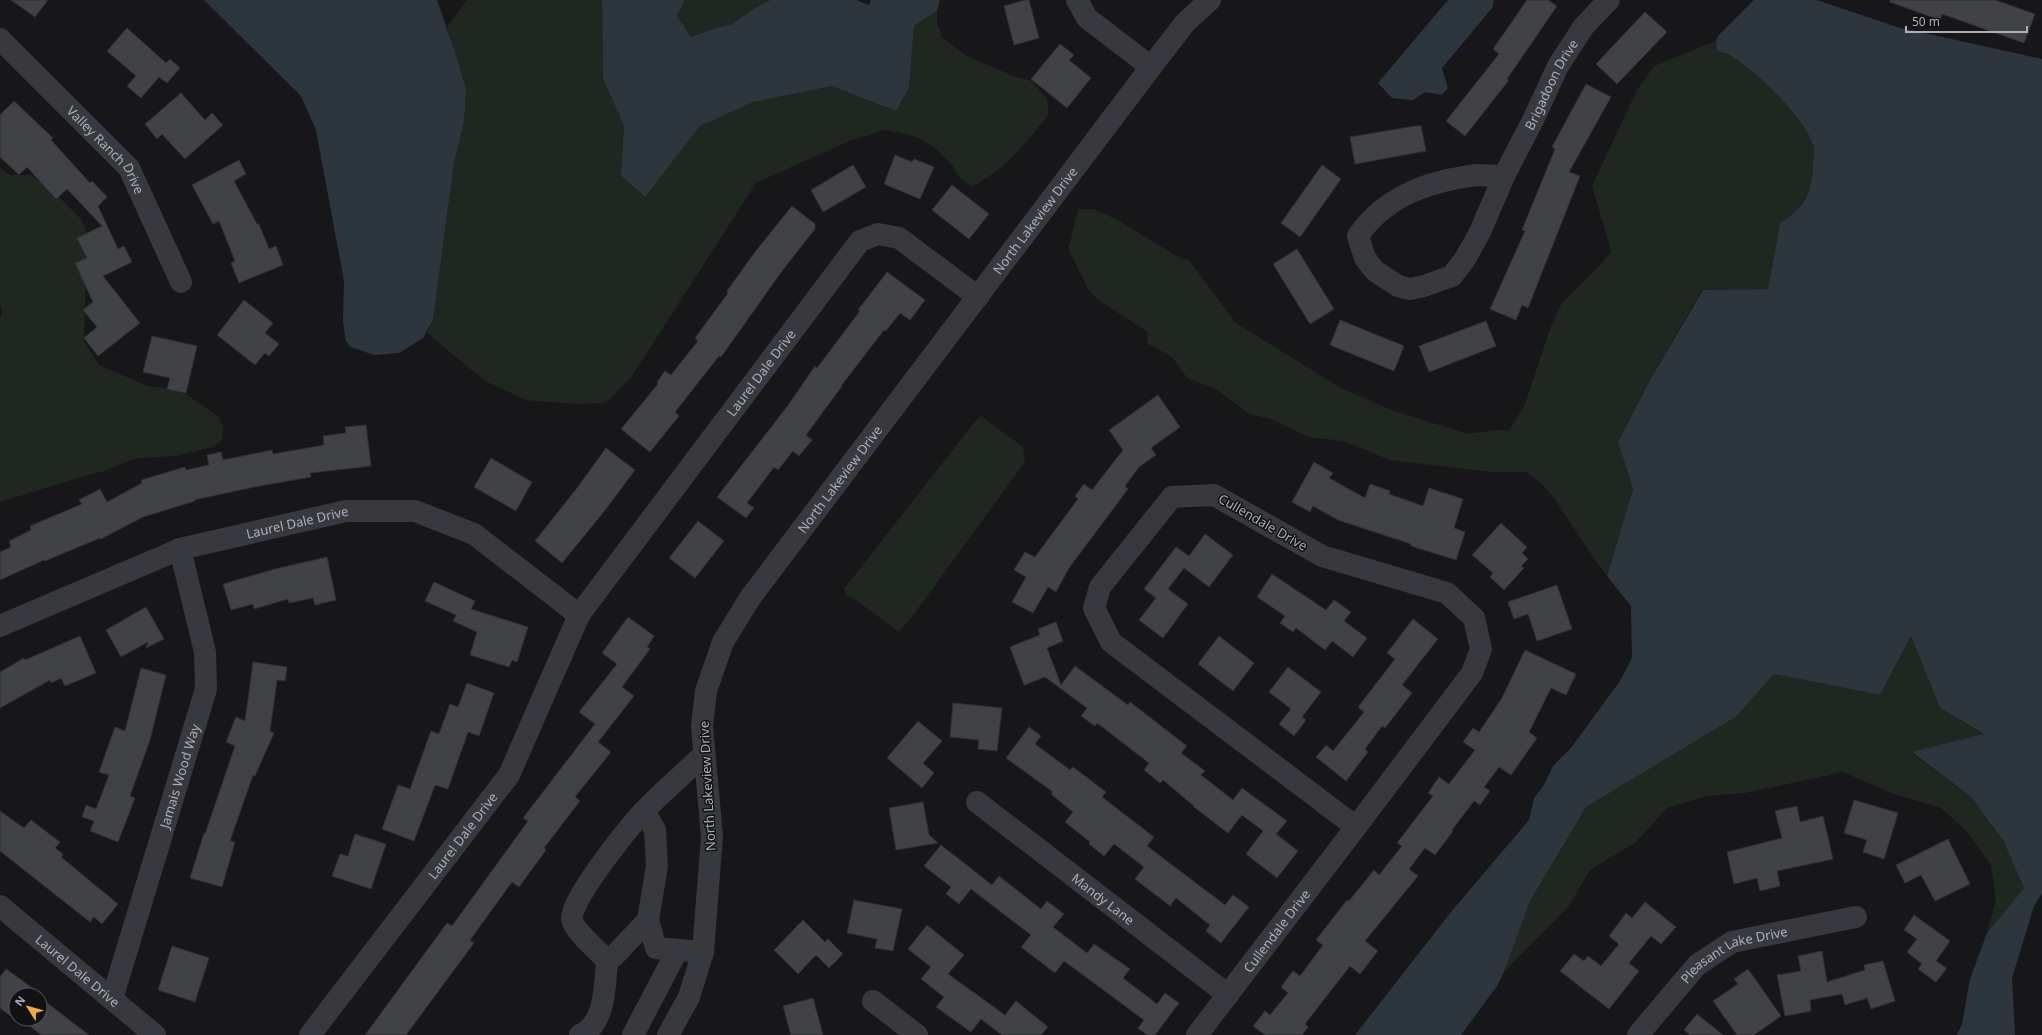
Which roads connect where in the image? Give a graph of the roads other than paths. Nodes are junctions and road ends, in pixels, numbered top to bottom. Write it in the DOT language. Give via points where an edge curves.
graph roads {
  1 [pos="1077,0"];
  2 [pos="1210,0"];
  3 [pos="1609,0"];
  4 [pos="1,42"];
  5 [pos="1150,67"];
  6 [pos="1504,176"];
  7 [pos="181,282"];
  8 [pos="978,297"];
  9 [pos="180,549"];
  10 [pos="579,615"];
  11 [pos="0,626"];
  12 [pos="704,754"];
  13 [pos="978,802"];
  14 [pos="644,811"];
  15 [pos="1356,827"];
  16 [pos="0,906"];
  17 [pos="1856,917"];
  18 [pos="648,920"];
  19 [pos="677,951"];
  20 [pos="703,952"];
  21 [pos="607,960"];
  22 [pos="1228,995"];
  23 [pos="112,999"];
  24 [pos="872,1001"];
  25 [pos="155,1035"];
  26 [pos="310,1035"];
  27 [pos="580,1035"];
  28 [pos="633,1035"];
  29 [pos="668,1035"];
  30 [pos="917,1035"];
  31 [pos="1197,1035"];
  32 [pos="1638,1035"];
  1 -- 5 [label="street" via="1087,18"];
  2 -- 5 [label="street, North Lakeview Drive" via="1184,23"];
  3 -- 6 [label="street, Brigadoon Drive" via="1584,26 1558,66"];
  4 -- 7 [label="street, Valley Ranch Drive" via="129,168"];
  5 -- 8 [label="street, North Lakeview Drive"];
  6 -- 6 [label="street, Brigadoon Drive" via="1480,232 1452,276 1410,289 1386,280 1365,258 1358,236 1367,222 1394,201 1422,186 1445,179 1477,175"];
  8 -- 10 [label="street, Laurel Dale Drive" via="900,238 878,234 860,241"];
  8 -- 12 [label="street, North Lakeview Drive" via="750,598 723,642 706,691 702,726"];
  9 -- 10 [label="street, Laurel Dale Drive" via="346,511 415,511 474,534"];
  9 -- 11 [label="street, Laurel Dale Drive"];
  9 -- 23 [label="street, Jamais Wood Way" via="205,652 206,689"];
  10 -- 26 [label="street, Laurel Dale Drive" via="509,774"];
  12 -- 14 [label="street"];
  12 -- 20 [label="street, North Lakeview Drive" via="712,836"];
  13 -- 22 [label="street, Mandy Lane"];
  14 -- 18 [label="street" via="655,830 657,866"];
  14 -- 21 [label="street" via="581,894 571,912 578,930"];
  15 -- 15 [label="street, Cullendale Drive" via="1472,673 1481,648 1474,618 1447,593 1322,556 1214,495 1172,497 1100,587 1094,608 1111,642"];
  15 -- 22 [label="street, Cullendale Drive"];
  16 -- 23 [label="street, Laurel Dale Drive"];
  17 -- 32 [label="street, Pleasant Lake Drive" via="1732,942 1697,965"];
  18 -- 19 [label="street" via="656,948"];
  18 -- 21 [label="street" via="614,956"];
  19 -- 20 [label="street"];
  19 -- 28 [label="street"];
  20 -- 29 [label="street, North Lakeview Drive" via="688,997"];
  21 -- 27 [label="street" via="603,1005 588,1032"];
  22 -- 31 [label="street, Cullendale Drive"];
  23 -- 25 [label="street, Laurel Dale Drive"];
  24 -- 30 [label="street"];
}
